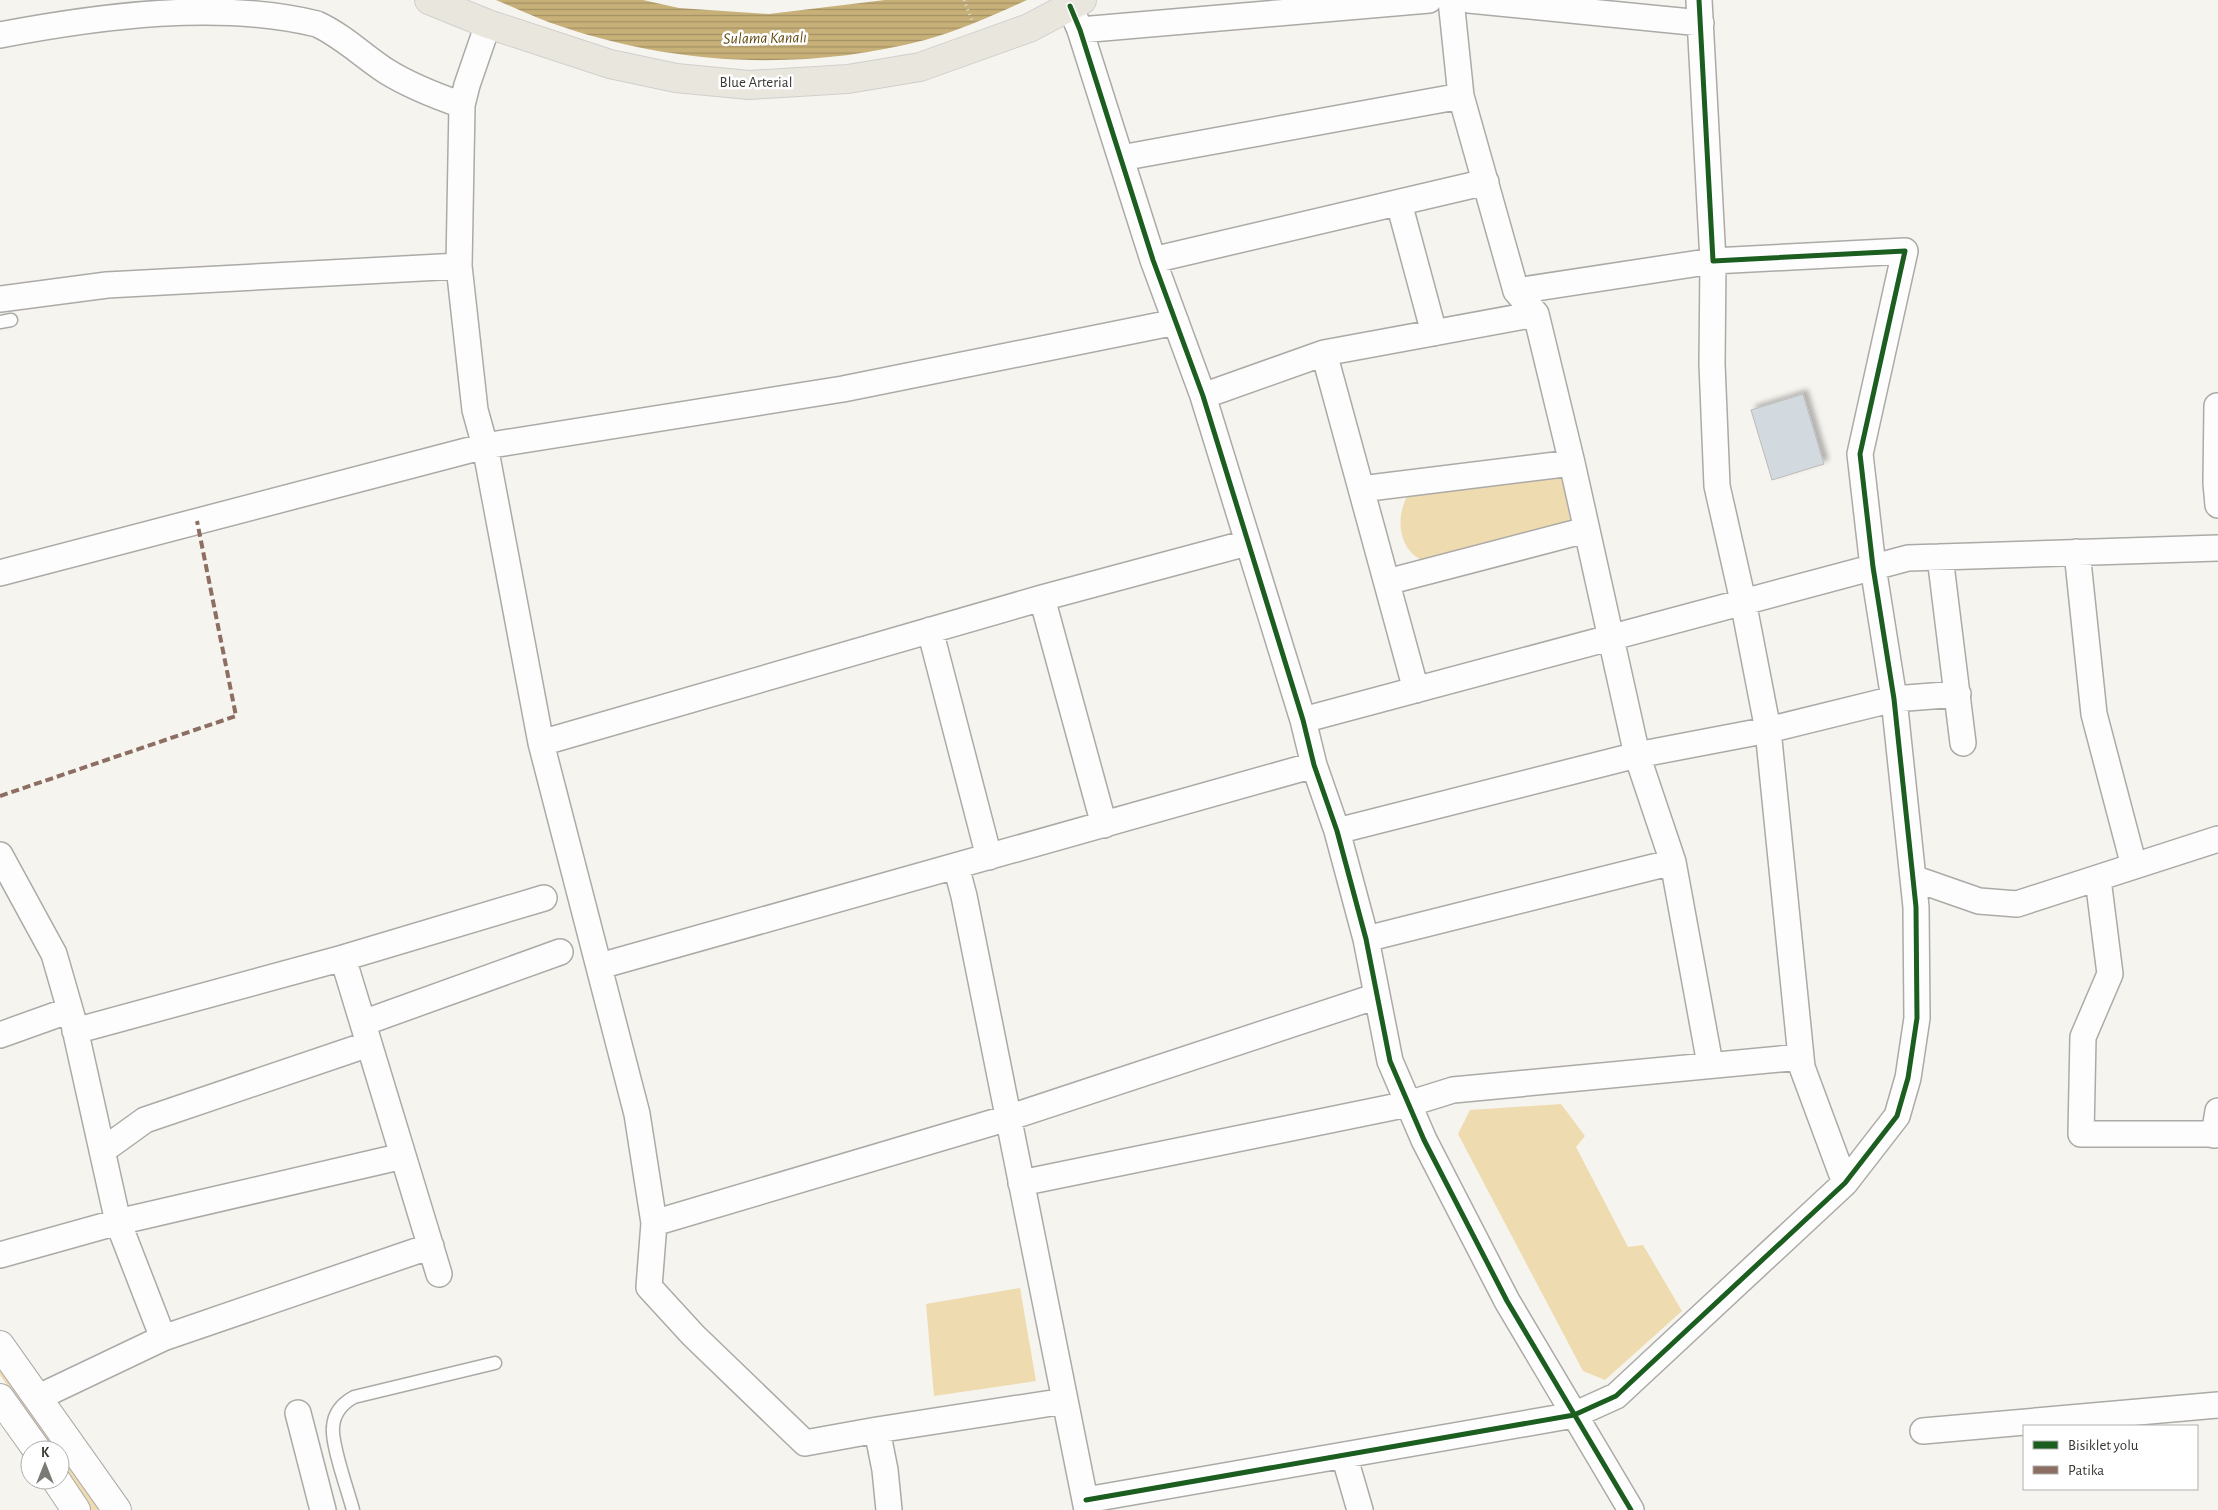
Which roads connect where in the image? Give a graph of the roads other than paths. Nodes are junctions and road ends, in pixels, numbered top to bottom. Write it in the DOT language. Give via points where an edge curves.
graph roads {
  1 [pos="429,0"];
  2 [pos="1429,0"];
  3 [pos="1451,0"];
  4 [pos="1469,0"];
  5 [pos="1077,12"];
  6 [pos="1700,12"];
  7 [pos="488,24"];
  8 [pos="0,35"];
  9 [pos="1461,96"];
  10 [pos="462,105"];
  11 [pos="1120,158"];
  12 [pos="1486,182"];
  13 [pos="1399,203"];
  14 [pos="1153,260"];
  15 [pos="1713,262"];
  16 [pos="459,266"];
  17 [pos="1516,291"];
  18 [pos="4,314"];
  19 [pos="1536,314"];
  20 [pos="1176,322"];
  21 [pos="1434,333"];
  22 [pos="1324,353"];
  23 [pos="1203,396"];
  24 [pos="2217,406"];
  25 [pos="486,446"];
  26 [pos="1572,463"];
  27 [pos="1361,489"];
  28 [pos="2218,505"];
  29 [pos="1586,530"];
  30 [pos="1247,543"];
  31 [pos="2218,548"];
  32 [pos="2077,552"];
  33 [pos="1940,556"];
  34 [pos="1873,566"];
  35 [pos="0,573"];
  36 [pos="1387,582"];
  37 [pos="1042,598"];
  38 [pos="1743,601"];
  39 [pos="930,630"];
  40 [pos="1612,636"];
  41 [pos="1416,690"];
  42 [pos="1958,694"];
  43 [pos="1894,698"];
  44 [pos="1303,720"];
  45 [pos="1768,730"];
  46 [pos="1963,743"];
  47 [pos="542,744"];
  48 [pos="1637,755"];
  49 [pos="1314,765"];
  50 [pos="1104,825"];
  51 [pos="1338,831"];
  52 [pos="2218,839"];
  53 [pos="0,855"];
  54 [pos="989,857"];
  55 [pos="1673,862"];
  56 [pos="956,866"];
  57 [pos="2134,866"];
  58 [pos="1913,878"];
  59 [pos="2098,879"];
  60 [pos="544,898"];
  61 [pos="1366,939"];
  62 [pos="560,952"];
  63 [pos="343,958"];
  64 [pos="600,966"];
  65 [pos="1377,996"];
  66 [pos="73,1020"];
  67 [pos="366,1033"];
  68 [pos="0,1035"];
  69 [pos="1801,1056"];
  70 [pos="1710,1064"];
  71 [pos="1408,1104"];
  72 [pos="1008,1118"];
  73 [pos="2216,1127"];
  74 [pos="102,1151"];
  75 [pos="404,1156"];
  76 [pos="1021,1183"];
  77 [pos="1845,1183"];
  78 [pos="118,1222"];
  79 [pos="654,1223"];
  80 [pos="431,1246"];
  81 [pos="0,1255"];
  82 [pos="440,1274"];
  83 [pos="163,1338"];
  84 [pos="0,1345"];
  85 [pos="495,1363"];
  86 [pos="0,1398"];
  87 [pos="37,1398"];
  88 [pos="1065,1401"];
  89 [pos="2218,1405"];
  90 [pos="298,1413"];
  91 [pos="1574,1415"];
  92 [pos="877,1430"];
  93 [pos="1923,1432"];
  94 [pos="30,1440"];
  95 [pos="1344,1455"];
  96 [pos="63,1490"];
  97 [pos="1086,1505"];
  98 [pos="76,1510"];
  99 [pos="117,1510"];
  100 [pos="323,1510"];
  101 [pos="353,1510"];
  102 [pos="889,1510"];
  103 [pos="1360,1510"];
  104 [pos="1631,1510"];
  1 -- 7 [label="main road, Blue Arterial"];
  2 -- 5 [label="street"];
  3 -- 9 [label="street"];
  4 -- 6 [label="street"];
  5 -- 7 [label="main road, Blue Arterial" via="920,67 848,79 749,85 676,78 610,64"];
  5 -- 11 [label="street"];
  6 -- 15 [label="street"];
  7 -- 10 [label="street"];
  8 -- 10 [label="street" via="140,6 192,1 259,5 316,23 407,82"];
  9 -- 11 [label="street"];
  9 -- 12 [label="street"];
  10 -- 16 [label="street"];
  11 -- 14 [label="street"];
  12 -- 13 [label="street"];
  12 -- 17 [label="street"];
  13 -- 14 [label="street"];
  13 -- 21 [label="street"];
  14 -- 20 [label="street"];
  15 -- 17 [label="street"];
  15 -- 34 [label="street" via="1905,251 1860,454"];
  15 -- 38 [label="street" via="1712,364 1717,486"];
  16 -- 18 [label="street" via="107,285"];
  16 -- 25 [label="street" via="475,410"];
  17 -- 19 [label="street"];
  19 -- 21 [label="street"];
  19 -- 26 [label="street"];
  20 -- 23 [label="street"];
  20 -- 25 [label="street" via="843,389"];
  21 -- 22 [label="street"];
  22 -- 23 [label="street"];
  22 -- 27 [label="street"];
  23 -- 30 [label="street"];
  24 -- 28 [label="street"];
  25 -- 35 [label="street"];
  25 -- 47 [label="street"];
  26 -- 27 [label="street"];
  26 -- 29 [label="street"];
  27 -- 36 [label="street"];
  29 -- 36 [label="street"];
  29 -- 40 [label="street"];
  30 -- 37 [label="street"];
  30 -- 44 [label="street"];
  31 -- 32 [label="street"];
  32 -- 33 [label="street"];
  32 -- 57 [label="street" via="2094,714"];
  33 -- 34 [label="street" via="1908,558"];
  33 -- 42 [label="street"];
  34 -- 38 [label="street"];
  34 -- 43 [label="street"];
  36 -- 41 [label="street"];
  37 -- 39 [label="street"];
  37 -- 50 [label="street"];
  38 -- 40 [label="street"];
  38 -- 45 [label="street"];
  39 -- 47 [label="street"];
  39 -- 54 [label="street"];
  40 -- 41 [label="street"];
  40 -- 48 [label="street"];
  41 -- 44 [label="street"];
  42 -- 43 [label="street"];
  42 -- 46 [label="street"];
  43 -- 45 [label="street"];
  43 -- 58 [label="street"];
  44 -- 49 [label="street"];
  45 -- 48 [label="street"];
  45 -- 69 [label="street"];
  47 -- 64 [label="street"];
  48 -- 51 [label="street"];
  48 -- 55 [label="street"];
  49 -- 50 [label="street"];
  49 -- 51 [label="street"];
  50 -- 54 [label="street"];
  51 -- 61 [label="street"];
  52 -- 57 [label="street"];
  53 -- 66 [label="street" via="54,954"];
  54 -- 56 [label="street"];
  55 -- 61 [label="street"];
  55 -- 70 [label="street"];
  56 -- 64 [label="street"];
  56 -- 72 [label="street"];
  57 -- 59 [label="street"];
  58 -- 59 [label="street" via="1979,901 2017,904"];
  58 -- 77 [label="street" via="1917,1018 1908,1078 1896,1116"];
  59 -- 73 [label="street" via="2110,974 2083,1037 2081,1134"];
  60 -- 63 [label="street"];
  61 -- 65 [label="street"];
  62 -- 67 [label="street"];
  63 -- 66 [label="street"];
  63 -- 67 [label="street"];
  64 -- 79 [label="street" via="637,1114"];
  65 -- 71 [label="street" via="1390,1061"];
  65 -- 72 [label="street"];
  66 -- 68 [label="street"];
  66 -- 74 [label="street"];
  67 -- 74 [label="street" via="145,1120"];
  67 -- 75 [label="street"];
  69 -- 70 [label="street"];
  69 -- 77 [label="street"];
  70 -- 71 [label="street" via="1453,1090"];
  71 -- 76 [label="street"];
  71 -- 91 [label="street" via="1507,1301"];
  72 -- 76 [label="street"];
  72 -- 79 [label="street"];
  74 -- 78 [label="street"];
  75 -- 78 [label="street"];
  75 -- 80 [label="street"];
  76 -- 88 [label="street"];
  77 -- 91 [label="street" via="1616,1396"];
  78 -- 81 [label="street"];
  78 -- 83 [label="street"];
  79 -- 92 [label="street" via="649,1287 693,1335 805,1443"];
  80 -- 82 [label="street"];
  80 -- 83 [label="street"];
  83 -- 87 [label="street"];
  84 -- 87 [label="main road"];
  85 -- 101 [label="lane" via="354,1396 343,1405 335,1418 333,1434"];
  86 -- 94 [label="main road"];
  87 -- 99 [label="main road"];
  88 -- 92 [label="street"];
  88 -- 97 [label="street"];
  89 -- 93 [label="street"];
  90 -- 100 [label="street"];
  91 -- 95 [label="street"];
  91 -- 104 [label="street"];
  92 -- 102 [label="street"];
  95 -- 97 [label="street"];
  95 -- 103 [label="street"];
  96 -- 98 [label="main road"];
}
